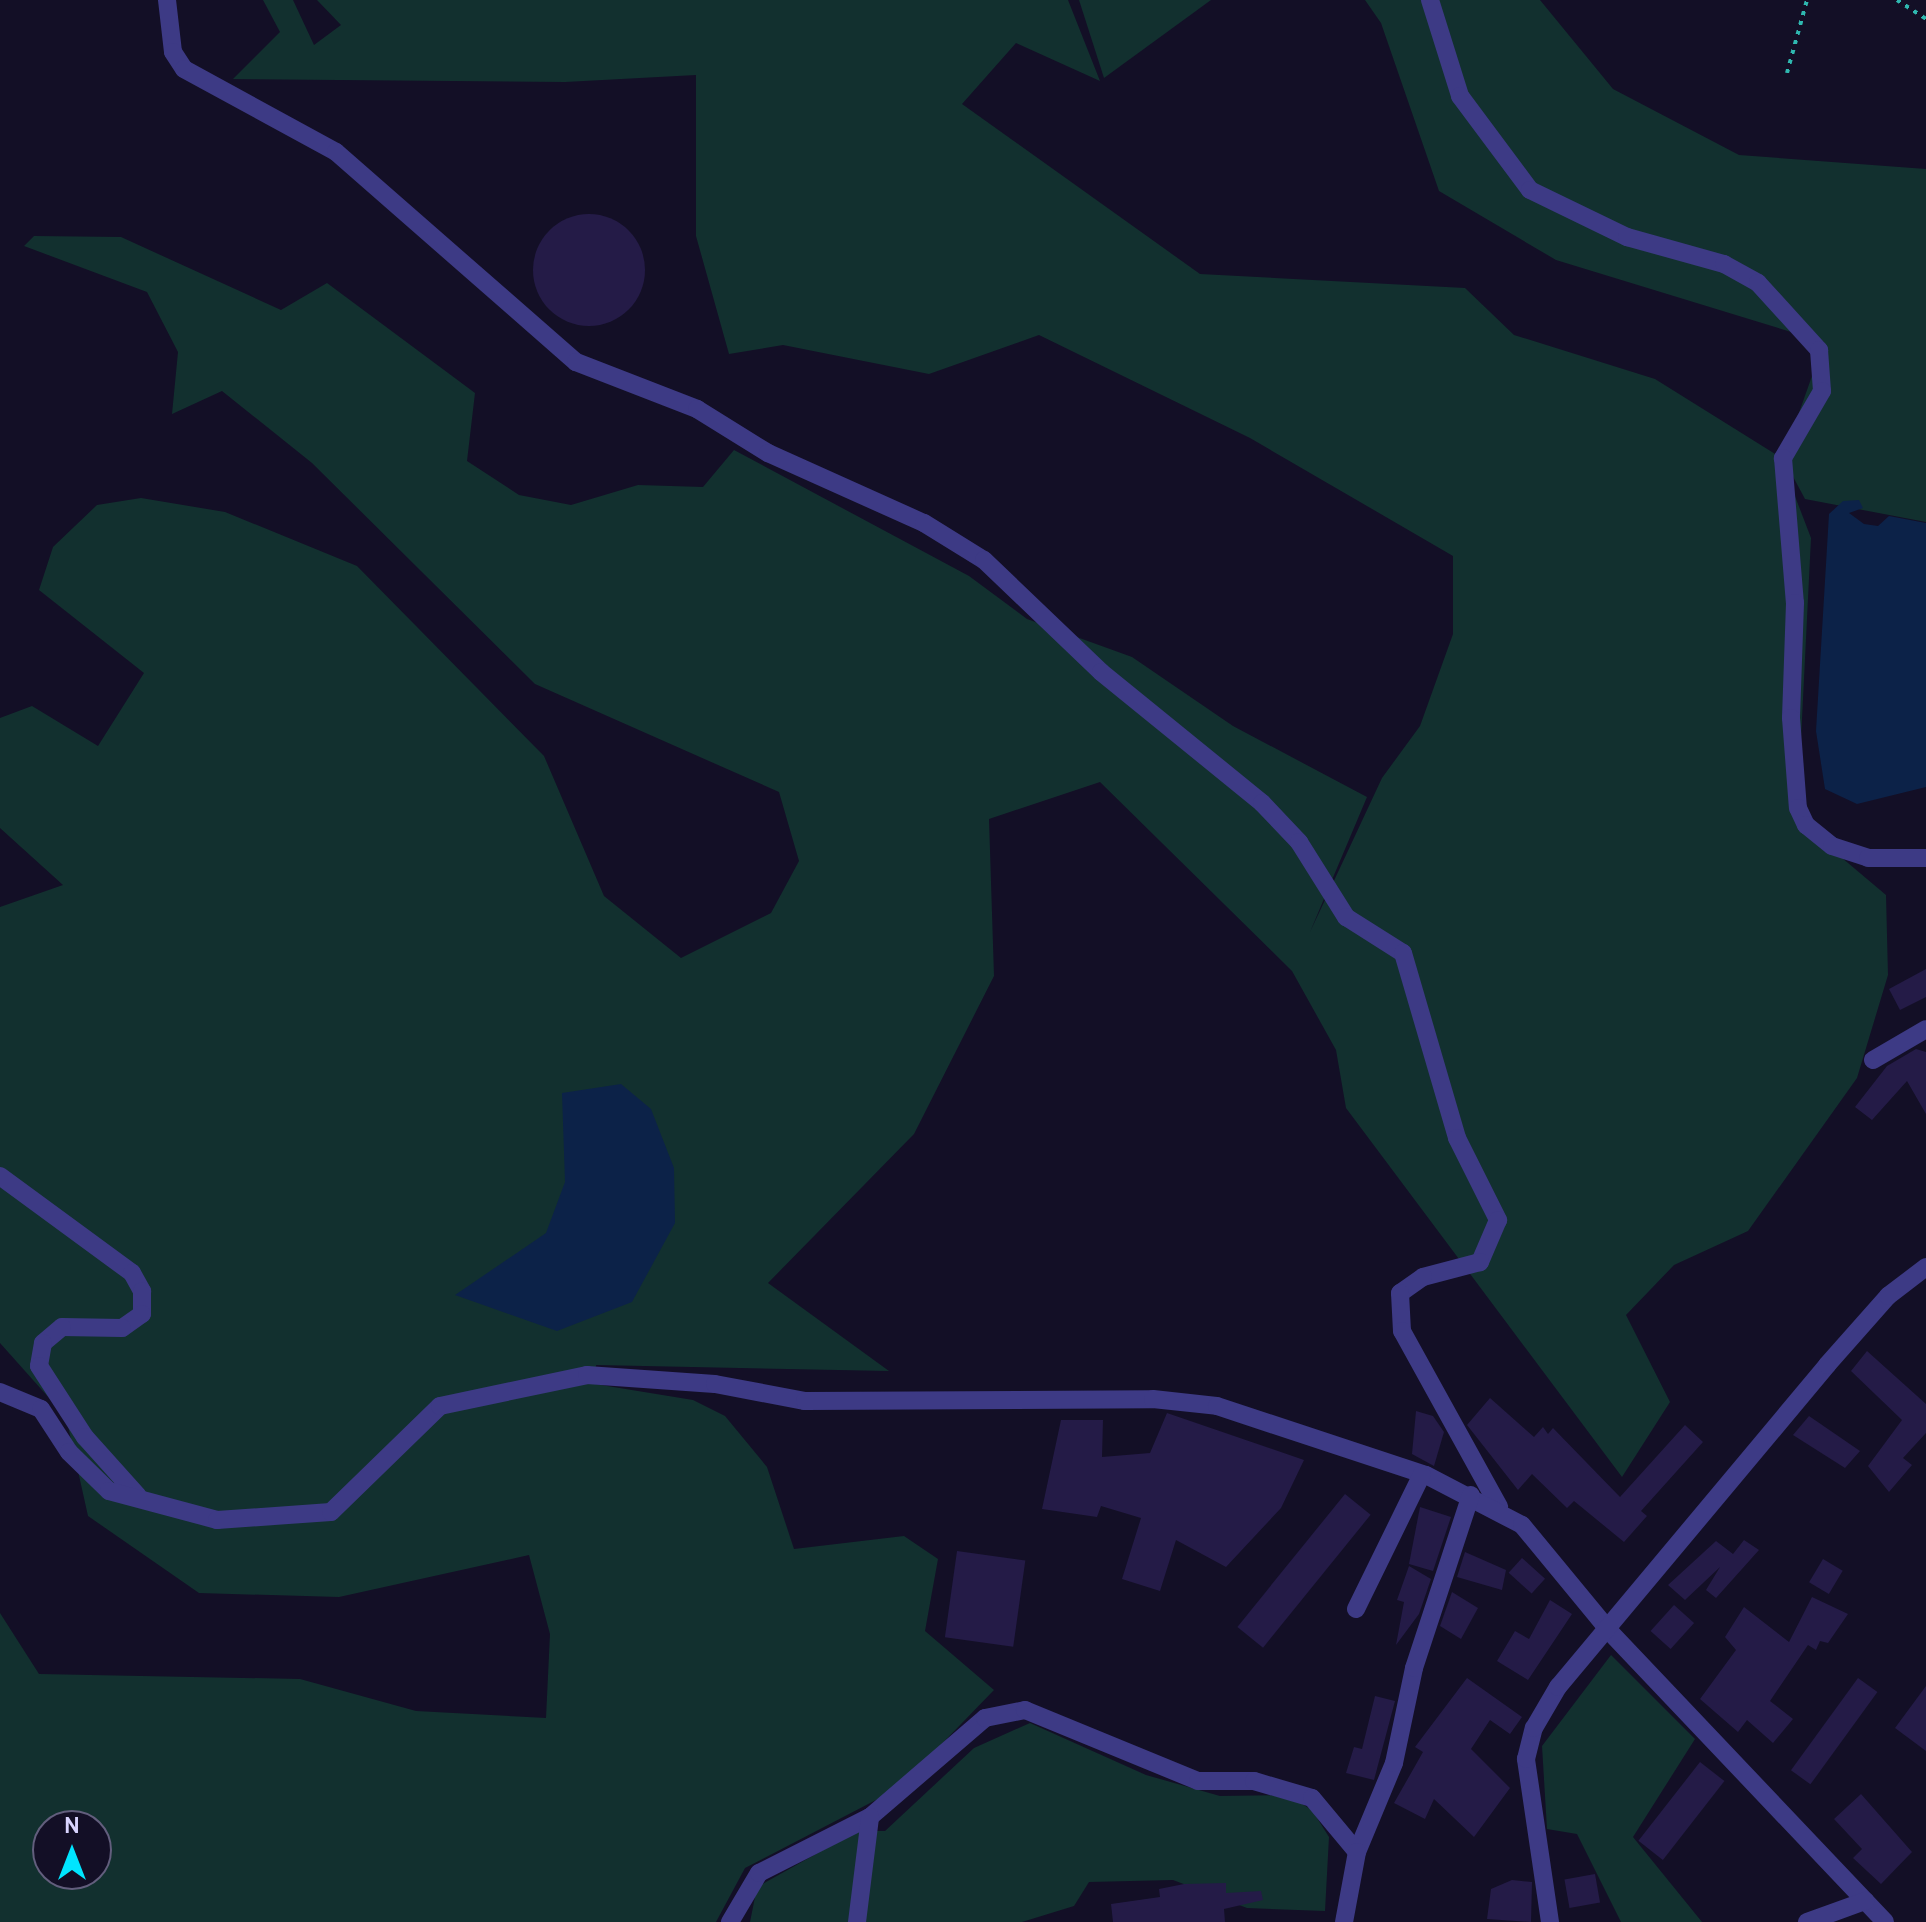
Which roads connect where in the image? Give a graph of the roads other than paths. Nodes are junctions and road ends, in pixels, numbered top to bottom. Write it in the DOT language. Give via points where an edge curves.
graph roads {
  1 [pos="167,0"];
  2 [pos="1430,0"];
  3 [pos="1926,858"];
  4 [pos="1926,1029"];
  5 [pos="1873,1060"];
  6 [pos="0,1176"];
  7 [pos="1926,1267"];
  8 [pos="0,1392"];
  9 [pos="1422,1474"];
  10 [pos="1471,1495"];
  11 [pos="138,1496"];
  12 [pos="1499,1507"];
  13 [pos="1356,1609"];
  14 [pos="1611,1633"];
  15 [pos="870,1817"];
  16 [pos="1357,1852"];
  17 [pos="1865,1901"];
  18 [pos="730,1922"];
  19 [pos="857,1922"];
  20 [pos="1344,1922"];
  21 [pos="1550,1922"];
  22 [pos="1807,1922"];
  23 [pos="1885,1922"];
  1 -- 12 [label="street" via="173,52 184,69 336,152 576,362 697,409 768,453 924,523 984,560 1101,672 1262,803 1299,842 1346,917 1403,953 1457,1138 1498,1220 1480,1262 1423,1277 1400,1293 1402,1331"];
  2 -- 3 [label="street" via="1460,96 1530,190 1627,237 1724,264 1758,283 1819,350 1822,391 1783,458 1793,540 1798,808 1806,825 1832,846 1868,858"];
  4 -- 5 [label="street"];
  6 -- 11 [label="street" via="132,1273 142,1291 142,1314 122,1328 62,1327 43,1343 39,1366 85,1437"];
  7 -- 14 [label="street" via="1888,1296 1827,1365"];
  8 -- 11 [label="street" via="41,1409 69,1452 109,1491"];
  9 -- 10 [label="street"];
  9 -- 11 [label="street" via="1217,1406 1153,1399 805,1401 620,1374 440,1406 331,1512 217,1520"];
  9 -- 13 [label="street"];
  10 -- 12 [label="street"];
  10 -- 16 [label="street" via="1414,1668 1394,1763"];
  12 -- 14 [label="street" via="1551,1555"];
  14 -- 17 [label="street"];
  14 -- 21 [label="street" via="1558,1687 1526,1759"];
  15 -- 16 [label="street" via="985,1718 1025,1710 1198,1781 1254,1781 1312,1798"];
  15 -- 18 [label="street" via="759,1873"];
  15 -- 19 [label="street"];
  16 -- 20 [label="street"];
  17 -- 22 [label="street"];
  17 -- 23 [label="street"];
}
